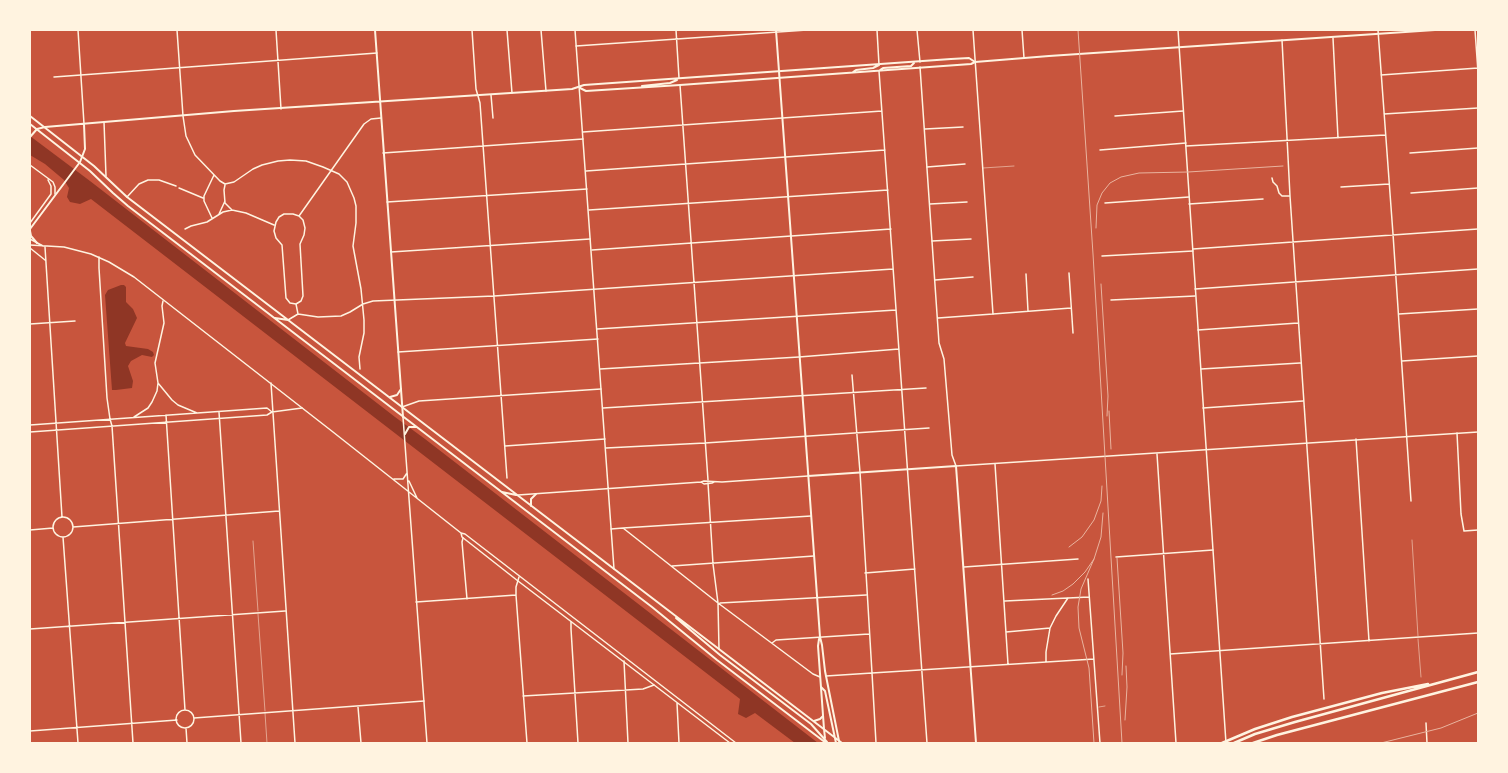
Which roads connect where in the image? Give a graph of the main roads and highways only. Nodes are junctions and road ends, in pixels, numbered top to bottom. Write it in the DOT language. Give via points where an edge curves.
graph roads {
  1 [pos="375,30"];
  2 [pos="1435,30"];
  3 [pos="776,31"];
  4 [pos="915,62"];
  5 [pos="975,62"];
  6 [pos="879,65"];
  7 [pos="879,71"];
  8 [pos="779,72"];
  9 [pos="852,73"];
  10 [pos="779,78"];
  11 [pos="680,79"];
  12 [pos="639,87"];
  13 [pos="580,88"];
  14 [pos="380,102"];
  15 [pos="30,116"];
  16 [pos="30,124"];
  17 [pos="84,124"];
  18 [pos="45,127"];
  19 [pos="37,129"];
  20 [pos="31,136"];
  21 [pos="83,156"];
  22 [pos="80,162"];
  23 [pos="30,230"];
  24 [pos="37,243"];
  25 [pos="274,318"];
  26 [pos="288,320"];
  27 [pos="401,389"];
  28 [pos="389,397"];
  29 [pos="402,407"];
  30 [pos="403,417"];
  31 [pos="417,427"];
  32 [pos="405,434"];
  33 [pos="808,476"];
  34 [pos="499,491"];
  35 [pos="536,494"];
  36 [pos="516,495"];
  37 [pos="531,506"];
  38 [pos="666,609"];
  39 [pos="820,638"];
  40 [pos="1478,672"];
  41 [pos="1448,680"];
  42 [pos="1478,682"];
  43 [pos="821,687"];
  44 [pos="823,716"];
  45 [pos="814,721"];
  46 [pos="824,729"];
  47 [pos="834,737"];
  48 [pos="840,742"];
  49 [pos="1235,742"];
  50 [pos="826,743"];
  51 [pos="836,743"];
  52 [pos="976,743"];
  53 [pos="1222,743"];
  54 [pos="1253,743"];
  1 -- 14 [label="main road"];
  2 -- 5 [label="main road"];
  3 -- 8 [label="main road"];
  4 -- 5 [label="main road" via="969,58"];
  4 -- 6 [label="main road"];
  4 -- 7 [label="main road" via="911,66 883,68"];
  5 -- 7 [label="main road"];
  6 -- 8 [label="main road"];
  6 -- 9 [label="main road"];
  7 -- 9 [label="main road"];
  8 -- 10 [label="main road"];
  8 -- 11 [label="main road"];
  9 -- 10 [label="main road"];
  10 -- 12 [label="main road"];
  10 -- 33 [label="main road"];
  11 -- 12 [label="main road" via="670,83"];
  11 -- 13 [label="main road" via="584,85"];
  12 -- 13 [label="main road" via="586,91"];
  13 -- 14 [label="main road"];
  14 -- 17 [label="main road"];
  14 -- 27 [label="main road"];
  15 -- 18 [label="main road"];
  16 -- 19 [label="main road"];
  17 -- 18 [label="main road"];
  17 -- 21 [label="main road"];
  18 -- 19 [label="main road"];
  18 -- 21 [label="main road"];
  19 -- 20 [label="main road"];
  19 -- 22 [label="main road"];
  21 -- 22 [label="main road"];
  21 -- 26 [label="main road" via="127,197"];
  22 -- 23 [label="main road"];
  22 -- 25 [label="main road" via="128,206"];
  23 -- 24 [label="main road"];
  25 -- 26 [label="main road"];
  25 -- 30 [label="main road"];
  26 -- 28 [label="main road"];
  27 -- 28 [label="main road" via="397,395"];
  27 -- 29 [label="main road"];
  28 -- 29 [label="main road"];
  29 -- 30 [label="main road"];
  29 -- 36 [label="main road"];
  30 -- 31 [label="main road"];
  31 -- 32 [label="main road" via="408,428"];
  31 -- 34 [label="main road"];
  33 -- 39 [label="main road"];
  33 -- 52 [label="main road" via="956,466"];
  34 -- 36 [label="main road"];
  34 -- 50 [label="main road"];
  35 -- 37 [label="main road" via="531,499"];
  36 -- 37 [label="main road"];
  37 -- 38 [label="main road"];
  38 -- 45 [label="main road"];
  38 -- 50 [label="main road" via="720,655 813,726"];
  39 -- 43 [label="main road" via="818,646"];
  39 -- 48 [label="main road"];
  40 -- 41 [label="highway"];
  41 -- 49 [label="highway" via="1295,722"];
  41 -- 53 [label="highway" via="1382,693 1276,722"];
  42 -- 54 [label="highway"];
  43 -- 44 [label="main road"];
  43 -- 47 [label="main road" via="825,691"];
  44 -- 45 [label="main road"];
  44 -- 46 [label="main road"];
  45 -- 46 [label="main road"];
  46 -- 47 [label="main road"];
  46 -- 50 [label="main road"];
  47 -- 48 [label="main road"];
  47 -- 51 [label="main road"];
}
